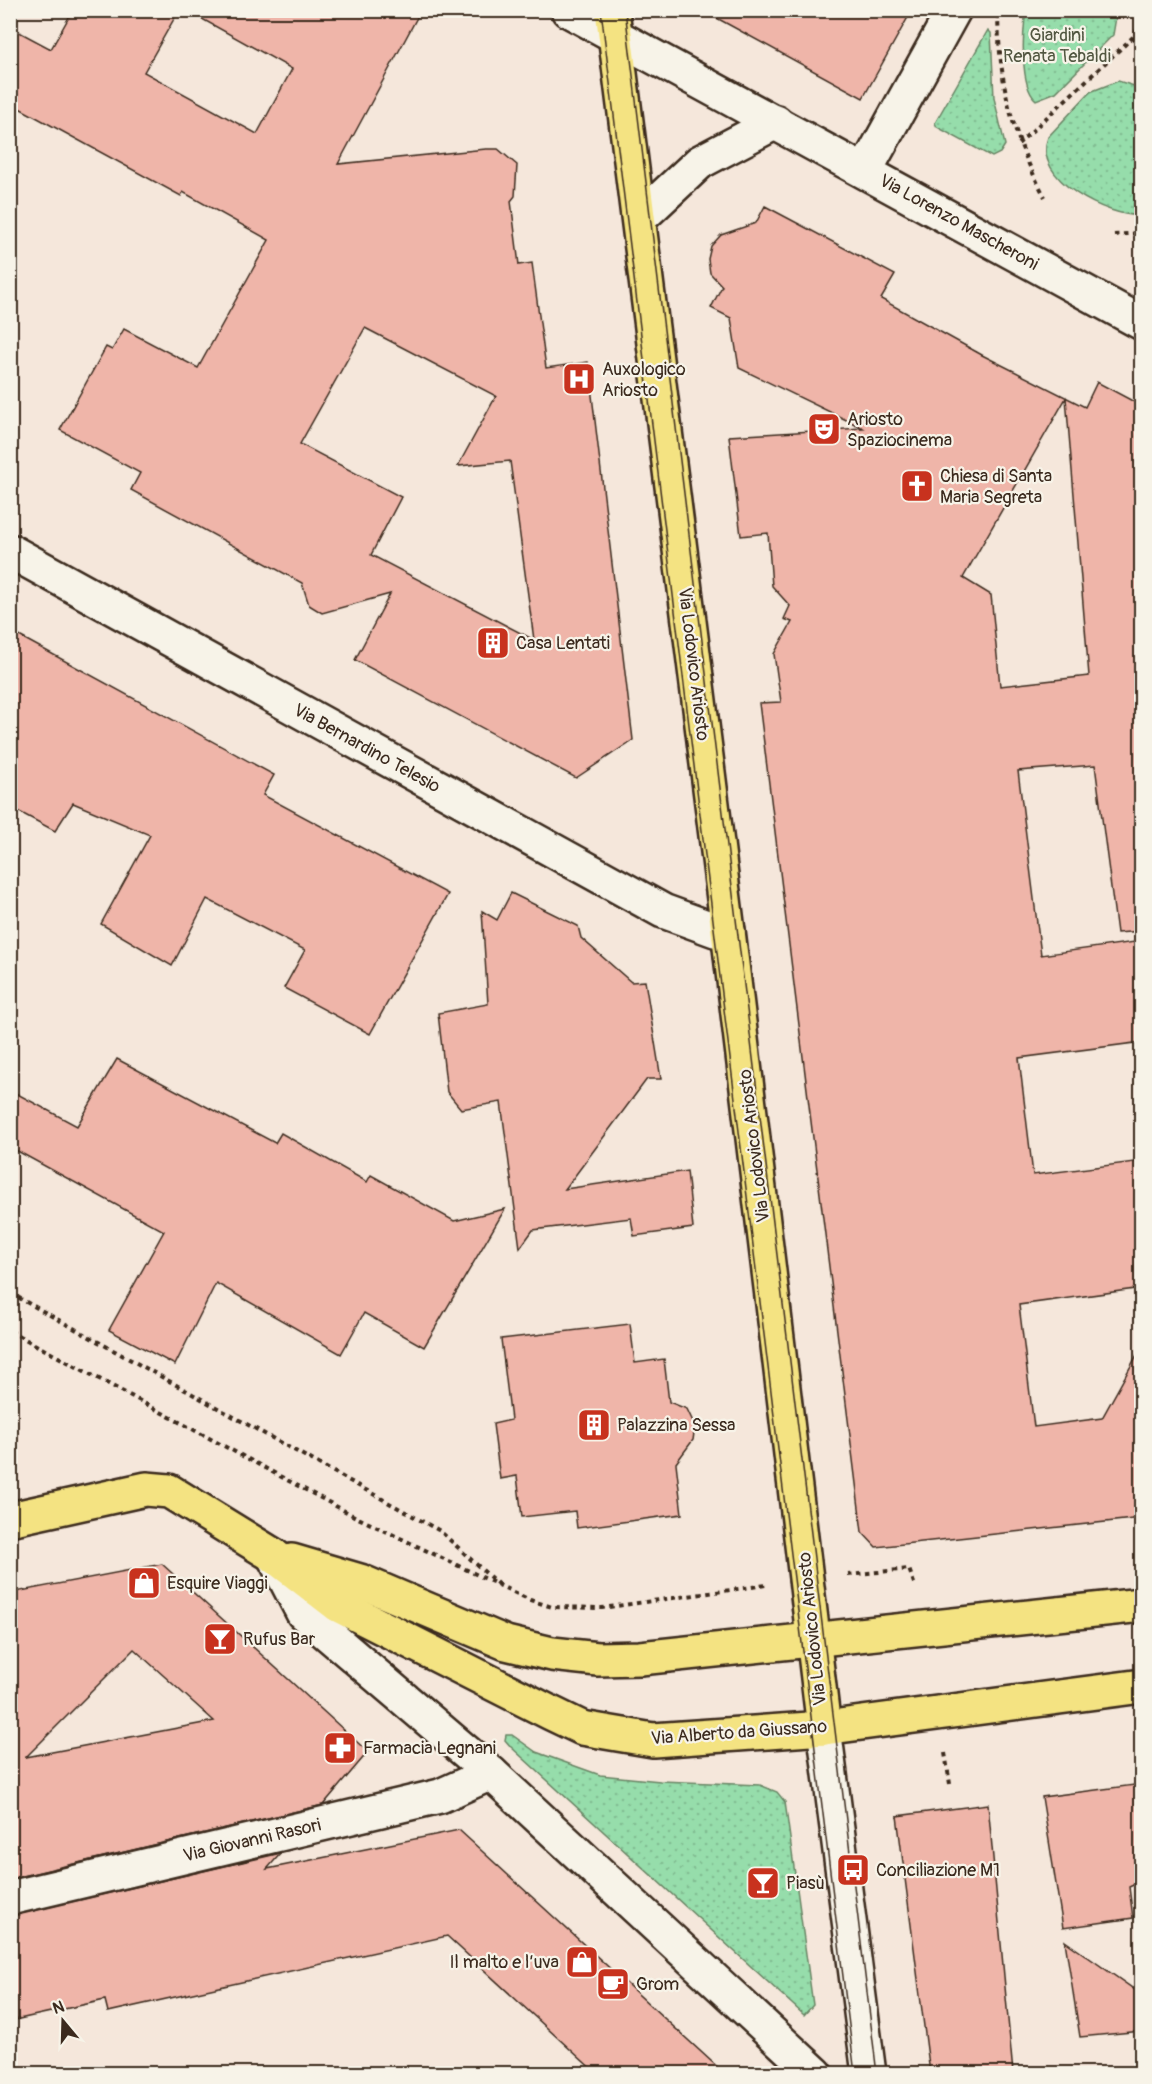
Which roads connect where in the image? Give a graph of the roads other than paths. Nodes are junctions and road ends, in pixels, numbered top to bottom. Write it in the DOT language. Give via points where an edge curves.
graph roads {
  1 [pos="568,10"];
  2 [pos="954,10"];
  3 [pos="614,24"];
  4 [pos="776,122"];
  5 [pos="865,171"];
  6 [pos="639,219"];
  7 [pos="1142,323"];
  8 [pos="10,551"];
  9 [pos="728,931"];
  10 [pos="12,1515"];
  11 [pos="273,1555"];
  12 [pos="1142,1605"];
  13 [pos="814,1639"];
  14 [pos="1142,1686"];
  15 [pos="824,1728"];
  16 [pos="491,1773"];
  17 [pos="10,1898"];
  18 [pos="816,2073"];
  19 [pos="869,2073"];
  1 -- 3 [label="street, Via Lorenzo Mascheroni"];
  2 -- 5 [label="street"];
  3 -- 4 [label="street, Via Lorenzo Mascheroni"];
  3 -- 6 [label="main road, Via Lodovico Ariosto"];
  4 -- 5 [label="street, Via Lorenzo Mascheroni"];
  4 -- 6 [label="street" via="700,162"];
  5 -- 7 [label="street, Via Lorenzo Mascheroni"];
  6 -- 9 [label="main road, Via Lodovico Ariosto"];
  8 -- 9 [label="street, Via Bernardino Telesio" via="663,911"];
  9 -- 13 [label="main road, Via Lodovico Ariosto"];
  10 -- 11 [label="main road, Via Alberto da Giussano" via="146,1489 169,1491"];
  11 -- 13 [label="main road, Via Alberto da Giussano" via="360,1581 507,1643 552,1654 640,1658"];
  11 -- 15 [label="main road, Via Alberto da Giussano" via="338,1605 582,1728 653,1740"];
  11 -- 16 [label="street" via="303,1613"];
  12 -- 13 [label="main road, Via Alberto da Giussano"];
  13 -- 15 [label="main road, Via Lodovico Ariosto"];
  14 -- 15 [label="main road, Via Alberto da Giussano"];
  15 -- 19 [label="street, Via Lodovico Ariosto"];
  16 -- 17 [label="street, Via Giovanni Rasori" via="440,1796"];
  16 -- 18 [label="street"];
}
